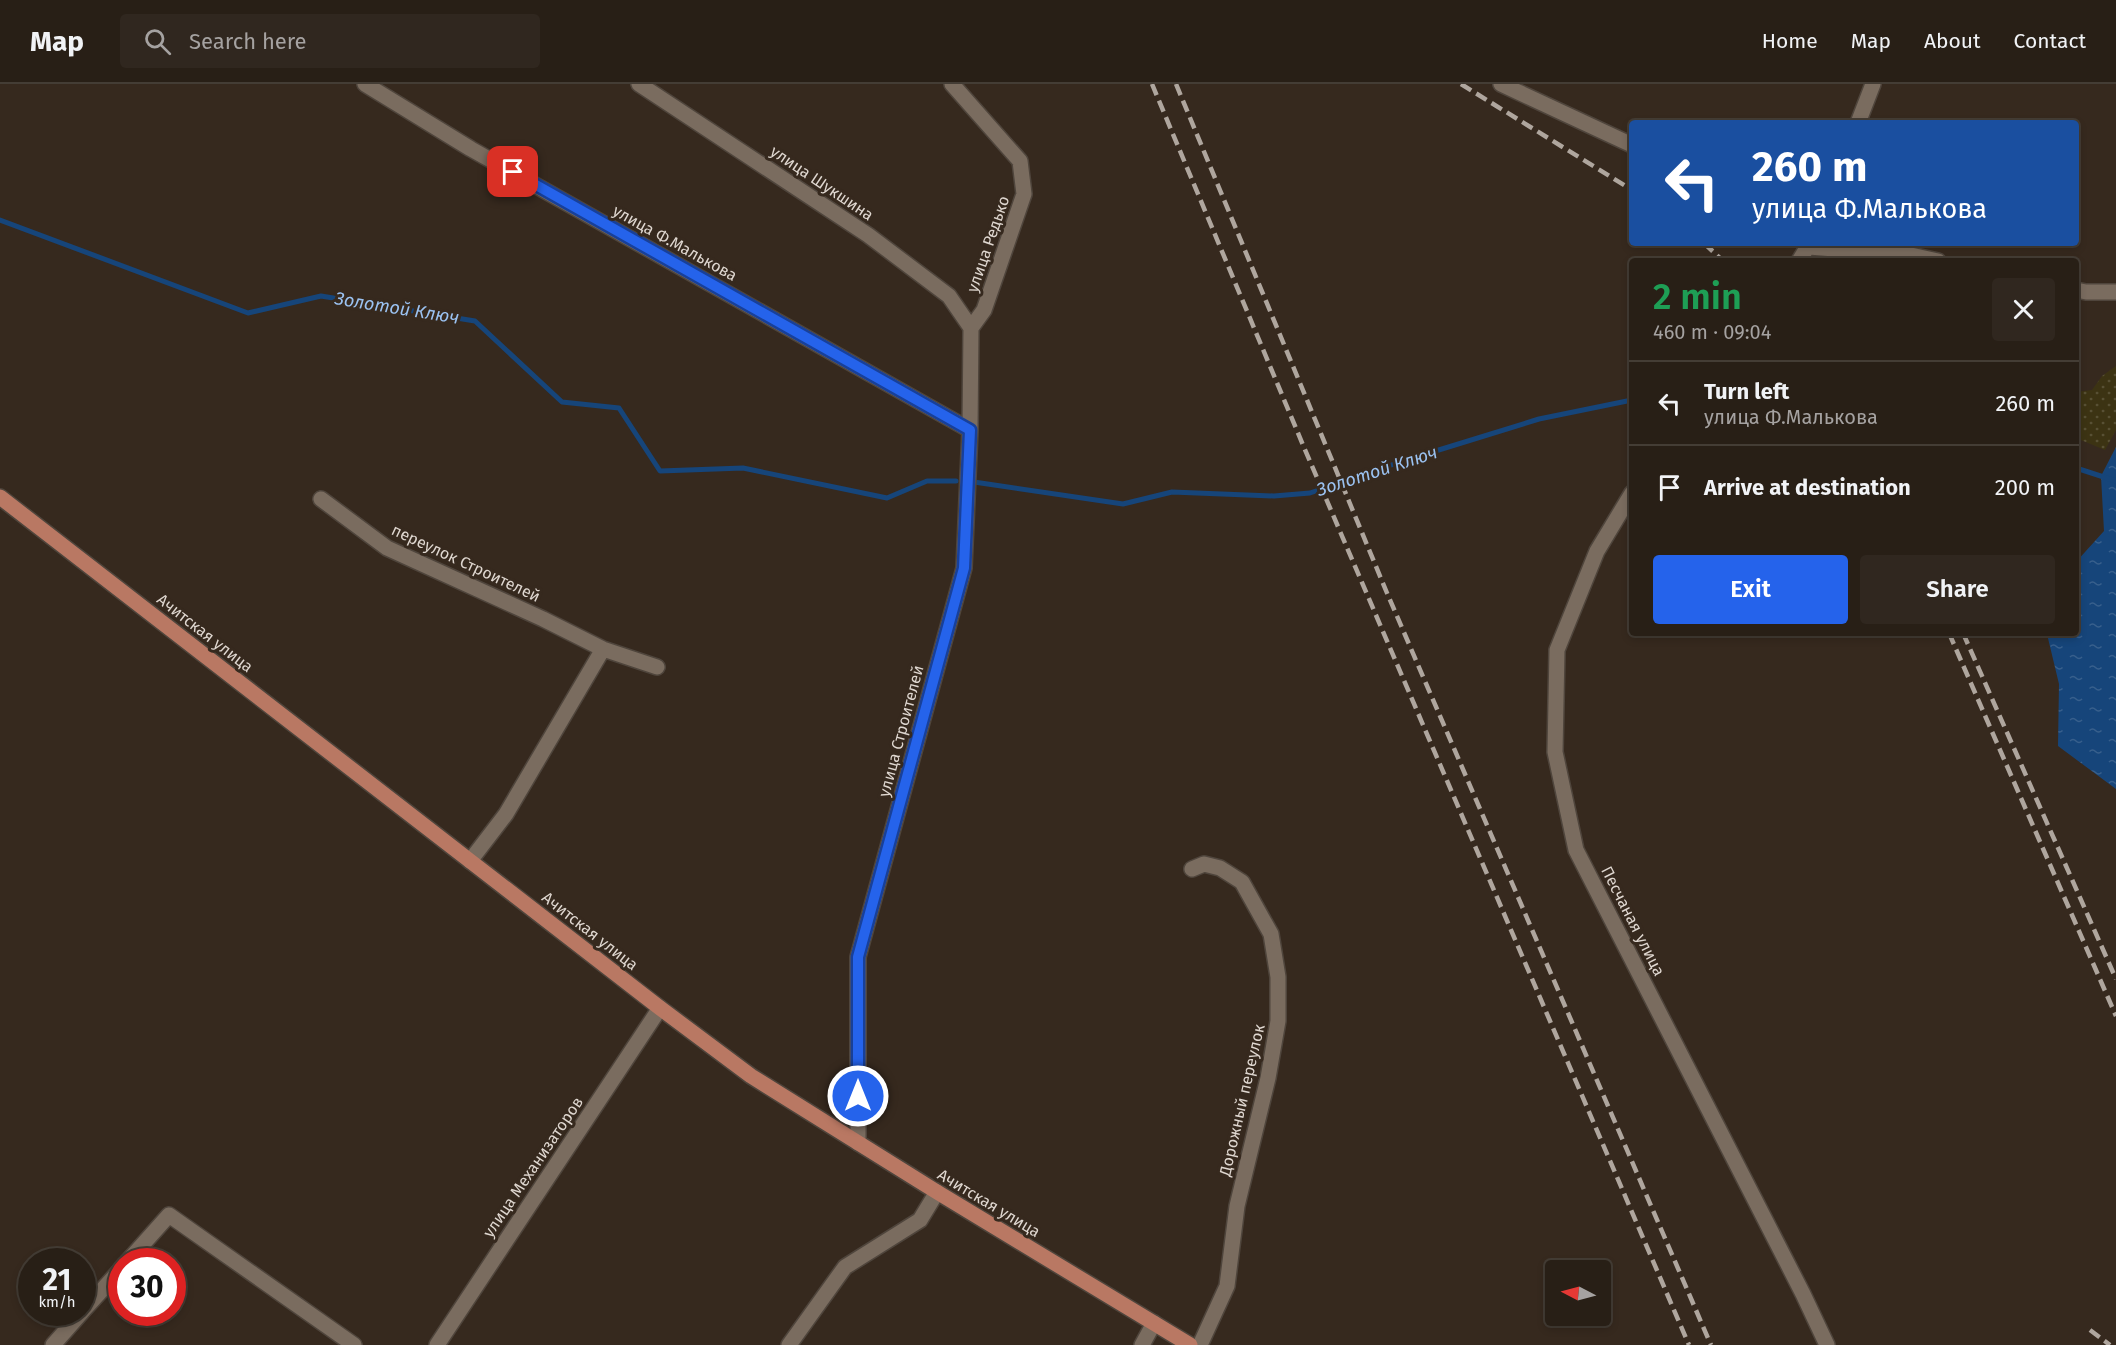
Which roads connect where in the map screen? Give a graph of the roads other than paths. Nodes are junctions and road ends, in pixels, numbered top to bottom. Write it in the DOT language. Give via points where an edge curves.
graph roads {
  1 [pos="365,84"];
  2 [pos="639,84"];
  3 [pos="952,84"];
  4 [pos="1500,84"];
  5 [pos="1874,84"];
  6 [pos="1859,120"];
  7 [pos="1629,144"];
  8 [pos="1819,246"];
  9 [pos="1924,258"];
  10 [pos="2079,291"];
  11 [pos="2116,292"];
  12 [pos="971,328"];
  13 [pos="970,430"];
  14 [pos="0,497"];
  15 [pos="1629,499"];
  16 [pos="321,500"];
  17 [pos="603,649"];
  18 [pos="657,667"];
  19 [pos="470,861"];
  20 [pos="1192,869"];
  21 [pos="660,1008"];
  22 [pos="858,1143"];
  23 [pos="936,1192"];
  24 [pos="140,1248"];
  25 [pos="108,1283"];
  26 [pos="96,1297"];
  27 [pos="1154,1323"];
  28 [pos="70,1326"];
  29 [pos="53,1345"];
  30 [pos="354,1345"];
  31 [pos="436,1345"];
  32 [pos="789,1345"];
  33 [pos="1142,1345"];
  34 [pos="1190,1345"];
  35 [pos="1200,1345"];
  36 [pos="1827,1345"];
  1 -- 13 [label="street, улица Ф.Малькова" via="471,149"];
  2 -- 12 [label="street, улица Шукшина" via="868,236 949,296"];
  3 -- 12 [label="street, улица Редько" via="1020,161 1023,194 984,310"];
  4 -- 7 [label="street"];
  5 -- 6 [label="street"];
  8 -- 9 [label="street"];
  10 -- 11 [label="street"];
  12 -- 13 [label="street, улица Строителей"];
  13 -- 22 [label="street, улица Строителей" via="964,568 858,957"];
  14 -- 19 [label="main road, Ачитская улица"];
  15 -- 36 [label="street, Песчаная улица" via="1597,551 1557,650 1555,752 1576,850"];
  16 -- 17 [label="street, переулок Строителей" via="387,548"];
  17 -- 18 [label="street, переулок Строителей"];
  17 -- 19 [label="street" via="506,814"];
  19 -- 21 [label="main road, Ачитская улица"];
  20 -- 35 [label="street, Дорожный переулок" via="1204,864 1220,868 1242,882 1271,933 1278,976 1278,1021 1236,1206 1227,1286"];
  21 -- 22 [label="main road, Ачитская улица" via="752,1076"];
  21 -- 31 [label="street, улица Механизаторов"];
  22 -- 23 [label="main road, Ачитская улица"];
  23 -- 27 [label="main road, Ачитская улица"];
  23 -- 32 [label="street" via="920,1220 845,1267"];
  24 -- 30 [label="street" via="169,1215"];
  25 -- 26 [label="street"];
  27 -- 33 [label="street"];
  27 -- 34 [label="main road, Ачитская улица"];
  28 -- 29 [label="street"];
}
